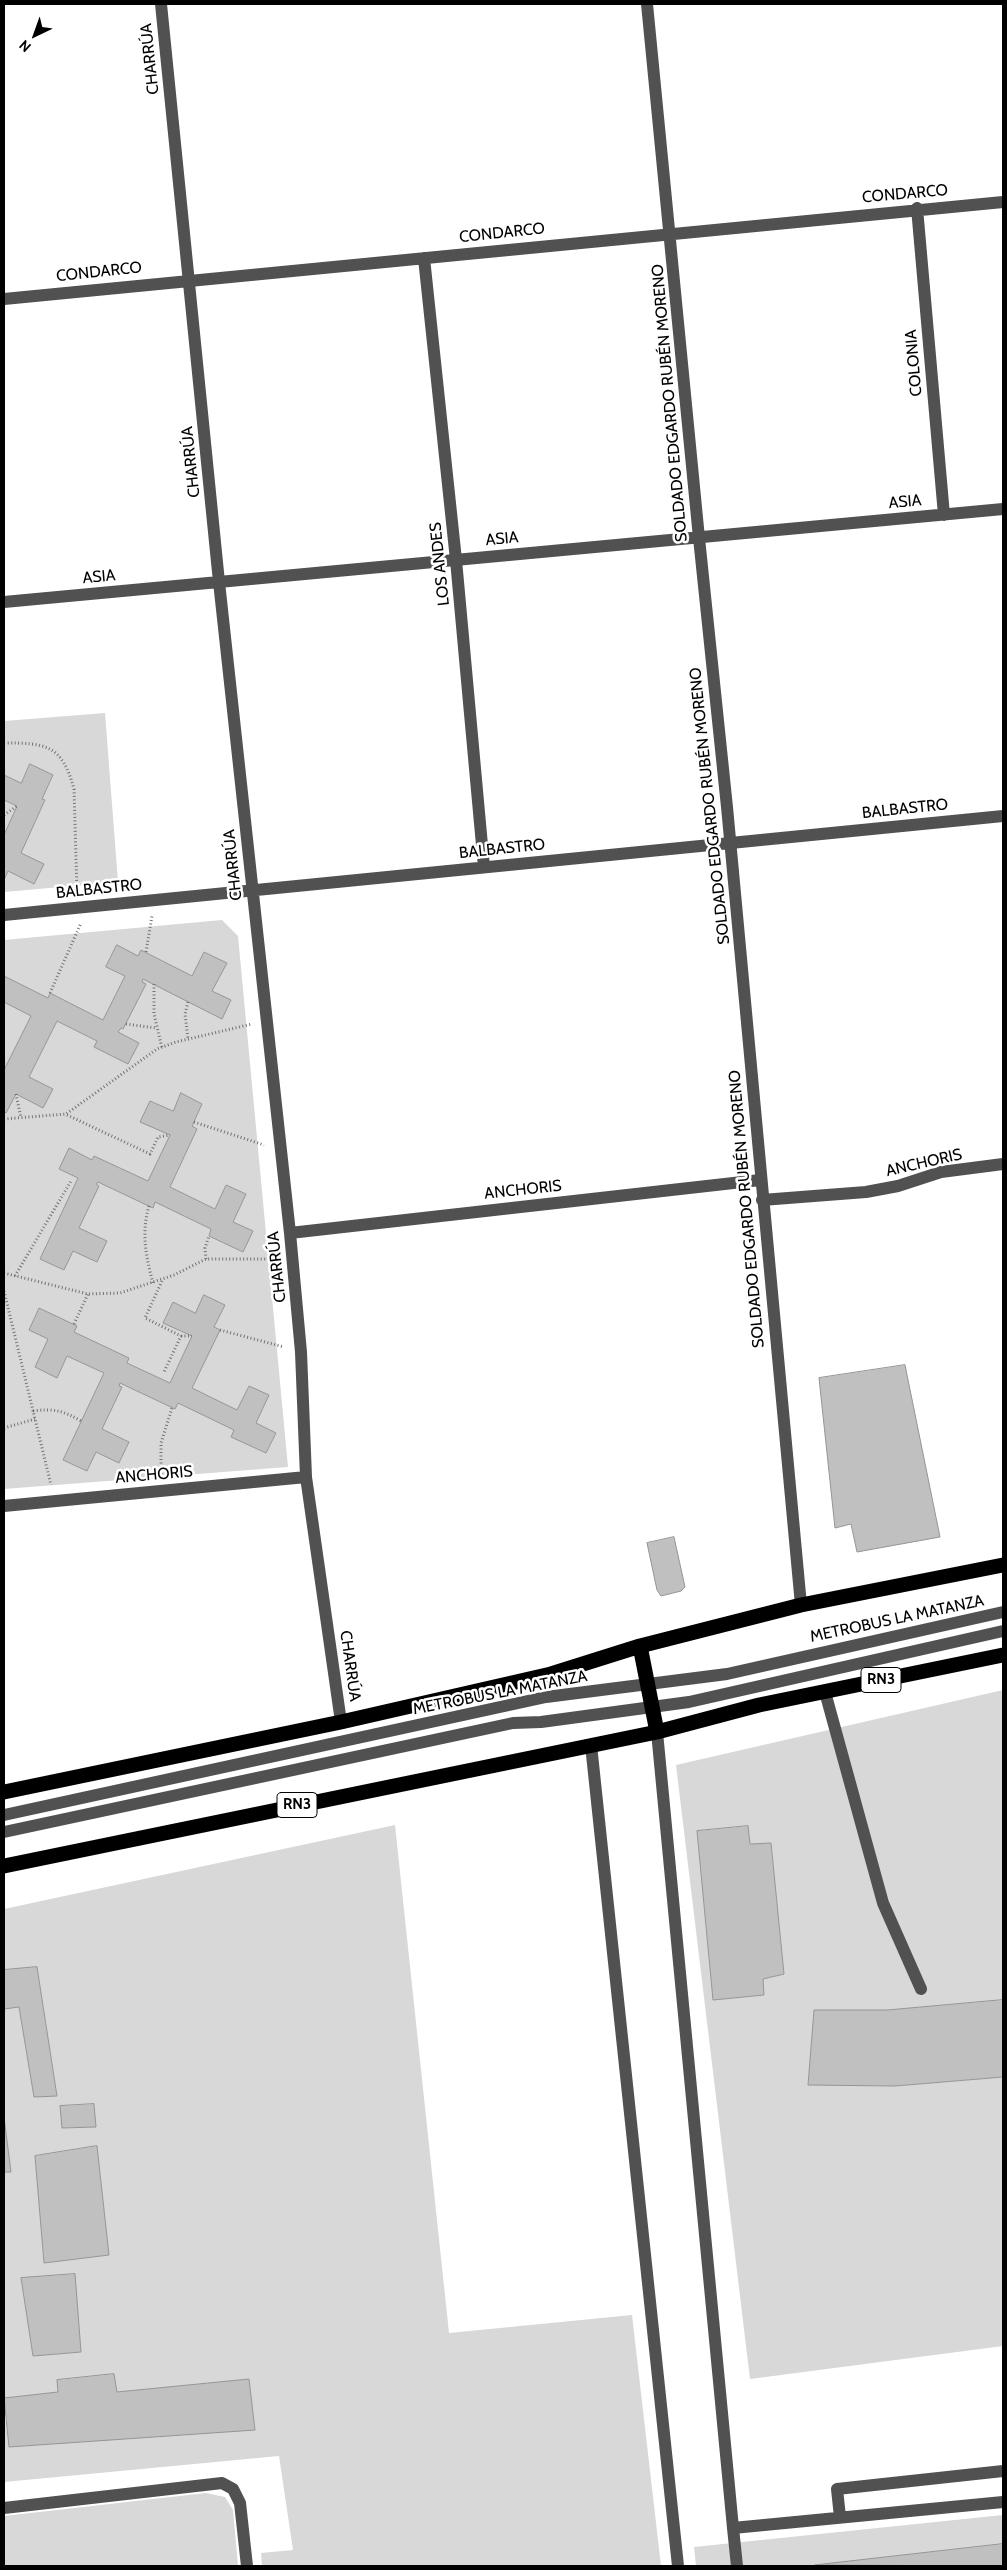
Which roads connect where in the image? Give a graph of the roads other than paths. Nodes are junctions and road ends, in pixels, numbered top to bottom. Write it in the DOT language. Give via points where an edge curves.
graph roads {
  1 [pos="161,4"];
  2 [pos="647,4"];
  3 [pos="1003,202"];
  4 [pos="917,208"];
  5 [pos="671,233"];
  6 [pos="424,258"];
  7 [pos="189,279"];
  8 [pos="4,299"];
  9 [pos="1003,509"];
  10 [pos="944,515"];
  11 [pos="698,538"];
  12 [pos="456,560"];
  13 [pos="219,582"];
  14 [pos="4,602"];
  15 [pos="1003,816"];
  16 [pos="731,842"];
  17 [pos="484,867"];
  18 [pos="253,890"];
  19 [pos="4,915"];
  20 [pos="1003,1164"];
  21 [pos="760,1180"];
  22 [pos="762,1200"];
  23 [pos="290,1233"];
  24 [pos="306,1477"];
  25 [pos="4,1506"];
  26 [pos="1003,1565"];
  27 [pos="801,1605"];
  28 [pos="1003,1612"];
  29 [pos="1003,1632"];
  30 [pos="640,1646"];
  31 [pos="1003,1655"];
  32 [pos="647,1684"];
  33 [pos="825,1692"];
  34 [pos="652,1705"];
  35 [pos="342,1722"];
  36 [pos="657,1732"];
  37 [pos="591,1745"];
  38 [pos="4,1792"];
  39 [pos="4,1815"];
  40 [pos="4,1832"];
  41 [pos="4,1866"];
  42 [pos="921,1989"];
  43 [pos="1003,2471"];
  44 [pos="1003,2502"];
  45 [pos="4,2508"];
  46 [pos="840,2517"];
  47 [pos="733,2528"];
  48 [pos="247,2566"];
  49 [pos="678,2566"];
  50 [pos="737,2566"];
  1 -- 7 [label="street, CHARRÚA"];
  2 -- 5 [label="street, SOLDADO EDGARDO RUBÉN MORENO"];
  3 -- 4 [label="street, CONDARCO"];
  4 -- 5 [label="street, CONDARCO"];
  4 -- 10 [label="street, COLONIA"];
  5 -- 6 [label="street, CONDARCO"];
  5 -- 11 [label="street, SOLDADO EDGARDO RUBÉN MORENO"];
  6 -- 7 [label="street, CONDARCO"];
  6 -- 12 [label="street, LOS ANDES"];
  7 -- 8 [label="street, CONDARCO"];
  7 -- 13 [label="street, CHARRÚA"];
  9 -- 10 [label="street, ASIA"];
  10 -- 11 [label="street, ASIA"];
  11 -- 12 [label="street, ASIA"];
  11 -- 16 [label="street, SOLDADO EDGARDO RUBÉN MORENO"];
  12 -- 13 [label="street, ASIA"];
  12 -- 17 [label="street, LOS ANDES"];
  13 -- 14 [label="street, ASIA"];
  13 -- 18 [label="street, CHARRÚA"];
  15 -- 16 [label="street, BALBASTRO"];
  16 -- 17 [label="street, BALBASTRO"];
  16 -- 21 [label="street, SOLDADO EDGARDO RUBÉN MORENO"];
  17 -- 18 [label="street, BALBASTRO"];
  18 -- 19 [label="street, BALBASTRO"];
  18 -- 23 [label="street, CHARRÚA"];
  20 -- 22 [label="street, ANCHORIS" via="941,1172 866,1192"];
  21 -- 22 [label="street, SOLDADO EDGARDO RUBÉN MORENO"];
  21 -- 23 [label="street, ANCHORIS"];
  22 -- 27 [label="street, SOLDADO EDGARDO RUBÉN MORENO"];
  23 -- 24 [label="street, CHARRÚA" via="301,1352"];
  24 -- 25 [label="street, ANCHORIS"];
  24 -- 35 [label="street, CHARRÚA"];
  26 -- 27 [label="highway"];
  27 -- 30 [label="highway"];
  28 -- 32 [label="street, METROBUS LA MATANZA" via="727,1674"];
  29 -- 34 [label="street, METROBUS LA MATANZA" via="689,1702"];
  30 -- 32 [label="highway"];
  30 -- 35 [label="highway" via="551,1674"];
  31 -- 33 [label="highway, RN3"];
  32 -- 34 [label="highway"];
  32 -- 39 [label="street, METROBUS LA MATANZA" via="546,1697"];
  33 -- 36 [label="highway, RN3"];
  33 -- 42 [label="street" via="883,1904"];
  34 -- 36 [label="highway"];
  34 -- 40 [label="street, METROBUS LA MATANZA" via="541,1722 513,1723"];
  35 -- 38 [label="highway"];
  36 -- 37 [label="highway, RN3"];
  36 -- 47 [label="street"];
  37 -- 41 [label="highway, RN3"];
  37 -- 49 [label="street"];
  43 -- 46 [label="street" via="837,2489"];
  44 -- 46 [label="street"];
  45 -- 48 [label="street" via="222,2483 233,2489 240,2503"];
  46 -- 47 [label="street"];
  47 -- 50 [label="street"];
}
